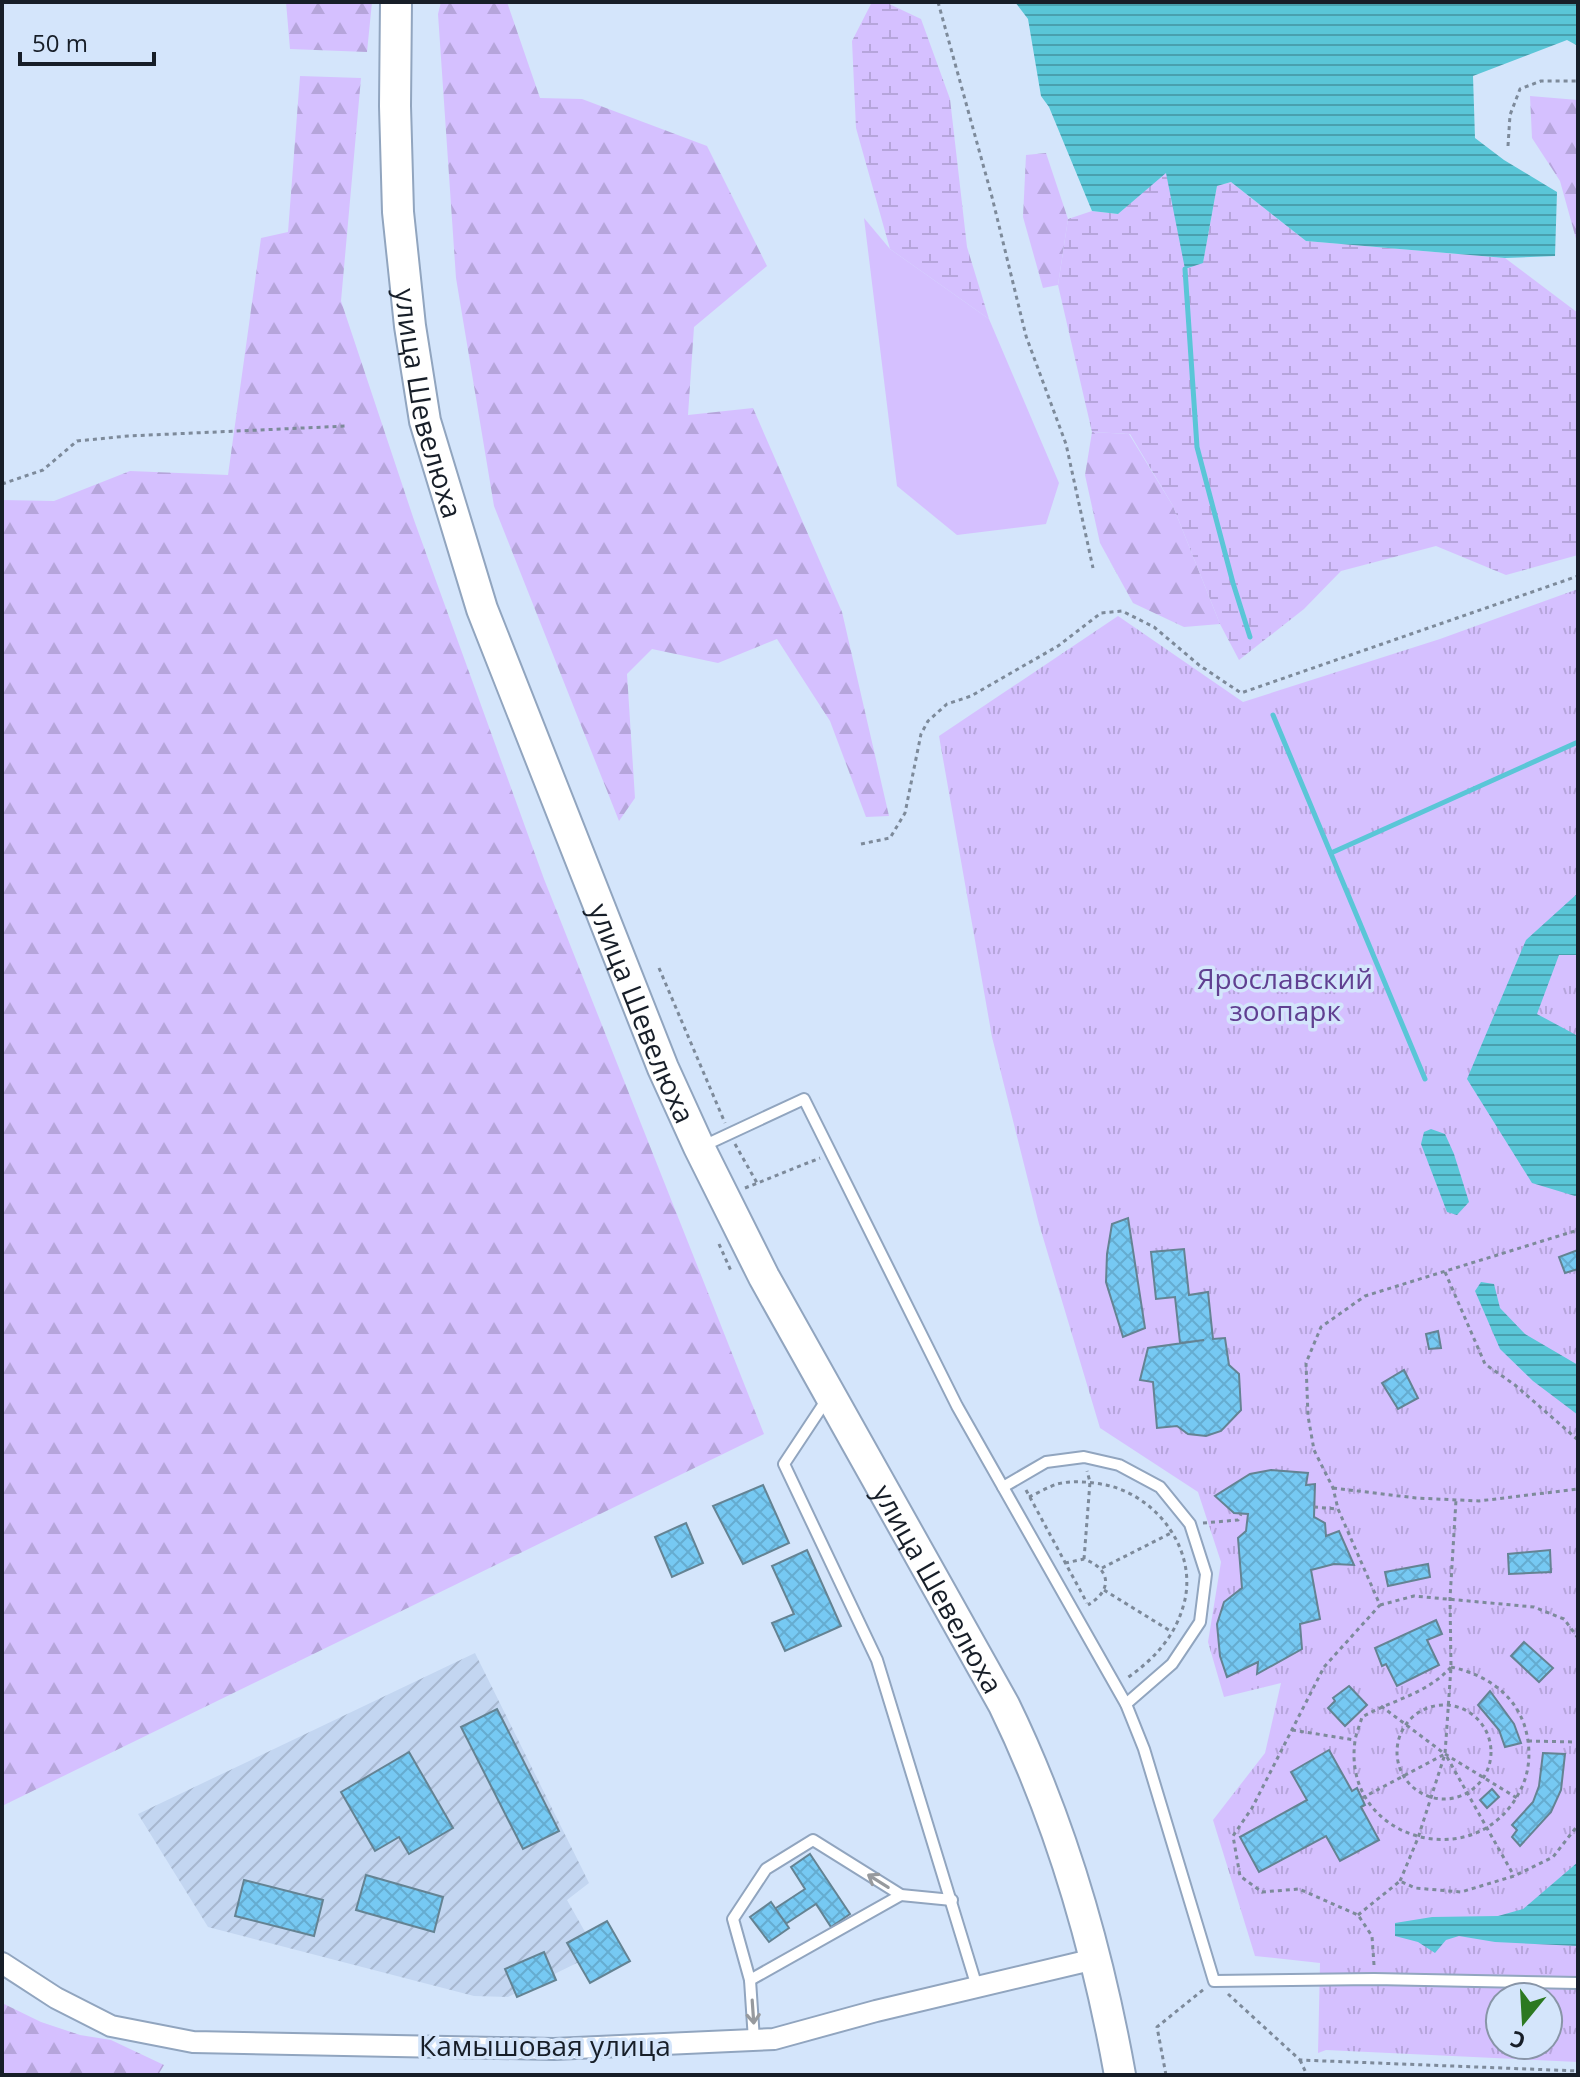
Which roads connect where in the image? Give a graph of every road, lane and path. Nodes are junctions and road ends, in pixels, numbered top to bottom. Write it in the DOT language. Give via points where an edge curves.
graph roads {
  1 [pos="396,2"];
  2 [pos="938,2"];
  3 [pos="1578,81"];
  4 [pos="1508,146"];
  5 [pos="347,426"];
  6 [pos="2,484"];
  7 [pos="1093,568"];
  8 [pos="1578,576"];
  9 [pos="861,844"];
  10 [pos="659,968"];
  11 [pos="729,1134"];
  12 [pos="699,1147"];
  13 [pos="757,1183"];
  14 [pos="1578,1230"];
  15 [pos="1444,1271"];
  16 [pos="831,1394"];
  17 [pos="1578,1440"];
  18 [pos="1084,1457"];
  19 [pos="1018,1477"];
  20 [pos="1090,1482"];
  21 [pos="1003,1487"];
  22 [pos="1333,1488"];
  23 [pos="1578,1489"];
  24 [pos="1029,1497"];
  25 [pos="1456,1500"];
  26 [pos="1314,1507"];
  27 [pos="1338,1509"];
  28 [pos="1241,1514"];
  29 [pos="1190,1524"];
  30 [pos="1174,1532"];
  31 [pos="1084,1559"];
  32 [pos="1065,1563"];
  33 [pos="1102,1568"];
  34 [pos="1104,1590"];
  35 [pos="1450,1598"];
  36 [pos="1380,1605"];
  37 [pos="1173,1632"];
  38 [pos="1578,1638"];
  39 [pos="1188,1641"];
  40 [pos="1451,1667"];
  41 [pos="1136,1695"];
  42 [pos="1126,1704"];
  43 [pos="1449,1705"];
  44 [pos="1381,1706"];
  45 [pos="1406,1724"];
  46 [pos="1292,1730"];
  47 [pos="1355,1740"];
  48 [pos="1528,1741"];
  49 [pos="1578,1742"];
  50 [pos="1445,1754"];
  51 [pos="1404,1776"];
  52 [pos="1484,1778"];
  53 [pos="1468,1793"];
  54 [pos="1364,1798"];
  55 [pos="1432,1798"];
  56 [pos="1517,1798"];
  57 [pos="1578,1825"];
  58 [pos="1488,1828"];
  59 [pos="1418,1838"];
  60 [pos="1514,1876"];
  61 [pos="1400,1881"];
  62 [pos="901,1895"];
  63 [pos="952,1900"];
  64 [pos="1358,1915"];
  65 [pos="1095,1959"];
  66 [pos="2,1963"];
  67 [pos="1374,1979"];
  68 [pos="750,1980"];
  69 [pos="1214,1981"];
  70 [pos="1578,1983"];
  71 [pos="977,1987"];
  72 [pos="755,2041"];
  73 [pos="1300,2060"];
  74 [pos="1578,2071"];
  75 [pos="1306,2074"];
  76 [pos="1120,2075"];
  77 [pos="1166,2075"];
  1 -- 12 [label="main road, улица Шевелюха" via="398,212 425,421 482,609"];
  2 -- 7 [label="path" via="1026,336 1066,444"];
  3 -- 4 [label="path" via="1541,81 1520,89 1510,115"];
  5 -- 6 [label="path" via="77,441 43,470"];
  8 -- 9 [label="path" via="1241,693 1154,627 1122,611 1101,613 1058,646 971,696 947,704 928,721 905,813 890,838"];
  10 -- 11 [label="path"];
  11 -- 12 [label="lane"];
  11 -- 13 [label="path"];
  11 -- 21 [label="lane" via="804,1099"];
  12 -- 16 [label="main road, улица Шевелюха"];
  14 -- 15 [label="path"];
  15 -- 17 [label="path" via="1485,1364"];
  15 -- 22 [label="path" via="1365,1296 1321,1327 1306,1363 1308,1416 1314,1450"];
  16 -- 63 [label="lane" via="784,1464 877,1660"];
  16 -- 65 [label="main road, улица Шевелюха" via="1032,1762"];
  18 -- 19 [label="lane" via="1046,1462"];
  18 -- 20 [label="path"];
  18 -- 29 [label="lane" via="1119,1465 1160,1487"];
  19 -- 21 [label="lane"];
  19 -- 24 [label="path"];
  20 -- 24 [label="path" via="1058,1484"];
  20 -- 30 [label="path" via="1122,1488 1154,1507"];
  20 -- 31 [label="path"];
  21 -- 42 [label="lane"];
  22 -- 25 [label="path"];
  22 -- 27 [label="path"];
  23 -- 25 [label="path"];
  24 -- 32 [label="path"];
  25 -- 35 [label="path"];
  26 -- 27 [label="path"];
  27 -- 36 [label="path"];
  28 -- 29 [label="path" via="1238,1520"];
  29 -- 30 [label="path"];
  29 -- 39 [label="lane" via="1206,1574 1200,1622"];
  30 -- 33 [label="path"];
  30 -- 37 [label="path" via="1186,1571 1184,1604"];
  31 -- 32 [label="path"];
  31 -- 33 [label="path"];
  32 -- 34 [label="path" via="1088,1605"];
  33 -- 34 [label="path"];
  34 -- 37 [label="path"];
  35 -- 36 [label="path" via="1414,1596"];
  35 -- 38 [label="path" via="1534,1607 1564,1619"];
  35 -- 40 [label="path"];
  36 -- 46 [label="path" via="1324,1667"];
  37 -- 39 [label="path"];
  37 -- 41 [label="path" via="1151,1662 1127,1678"];
  39 -- 41 [label="lane" via="1172,1664"];
  40 -- 43 [label="path"];
  40 -- 44 [label="path" via="1418,1693"];
  40 -- 48 [label="path" via="1485,1678 1501,1690 1514,1705"];
  41 -- 42 [label="lane"];
  42 -- 69 [label="lane"];
  43 -- 45 [label="path" via="1417,1713"];
  43 -- 50 [label="path"];
  43 -- 52 [label="path" via="1483,1724 1492,1751"];
  44 -- 45 [label="path"];
  44 -- 47 [label="path" via="1362,1717"];
  45 -- 50 [label="path"];
  45 -- 51 [label="path" via="1397,1750"];
  46 -- 47 [label="path"];
  46 -- 64 [label="path" via="1233,1836 1240,1876 1262,1892 1299,1889"];
  47 -- 54 [label="path"];
  48 -- 49 [label="path"];
  48 -- 56 [label="path" via="1529,1762"];
  50 -- 51 [label="path"];
  50 -- 52 [label="path"];
  50 -- 53 [label="path"];
  50 -- 55 [label="path"];
  51 -- 54 [label="path"];
  51 -- 55 [label="path"];
  52 -- 53 [label="path"];
  52 -- 56 [label="path"];
  53 -- 55 [label="path"];
  53 -- 58 [label="path"];
  54 -- 59 [label="path" via="1395,1828"];
  55 -- 59 [label="path"];
  56 -- 58 [label="path"];
  57 -- 60 [label="path" via="1553,1857"];
  58 -- 59 [label="path" via="1464,1838"];
  58 -- 60 [label="path"];
  59 -- 61 [label="path"];
  60 -- 61 [label="path" via="1461,1892 1415,1888"];
  61 -- 64 [label="path"];
  62 -- 63 [label="lane"];
  62 -- 68 [label="lane"];
  62 -- 68 [label="lane, one-way" via="813,1840 766,1869 733,1919"];
  63 -- 71 [label="lane"];
  64 -- 67 [label="path" via="1372,1936"];
  65 -- 71 [label="street, Камышовая улица"];
  65 -- 76 [label="main road, улица Шевелюха"];
  66 -- 72 [label="street, Камышовая улица" via="111,2026 193,2042 554,2049"];
  67 -- 69 [label="lane"];
  67 -- 70 [label="lane"];
  68 -- 72 [label="lane, one-way"];
  69 -- 73 [label="path"];
  69 -- 77 [label="path" via="1157,2027"];
  71 -- 72 [label="street, Камышовая улица"];
  73 -- 74 [label="path"];
  73 -- 75 [label="path"];
}
